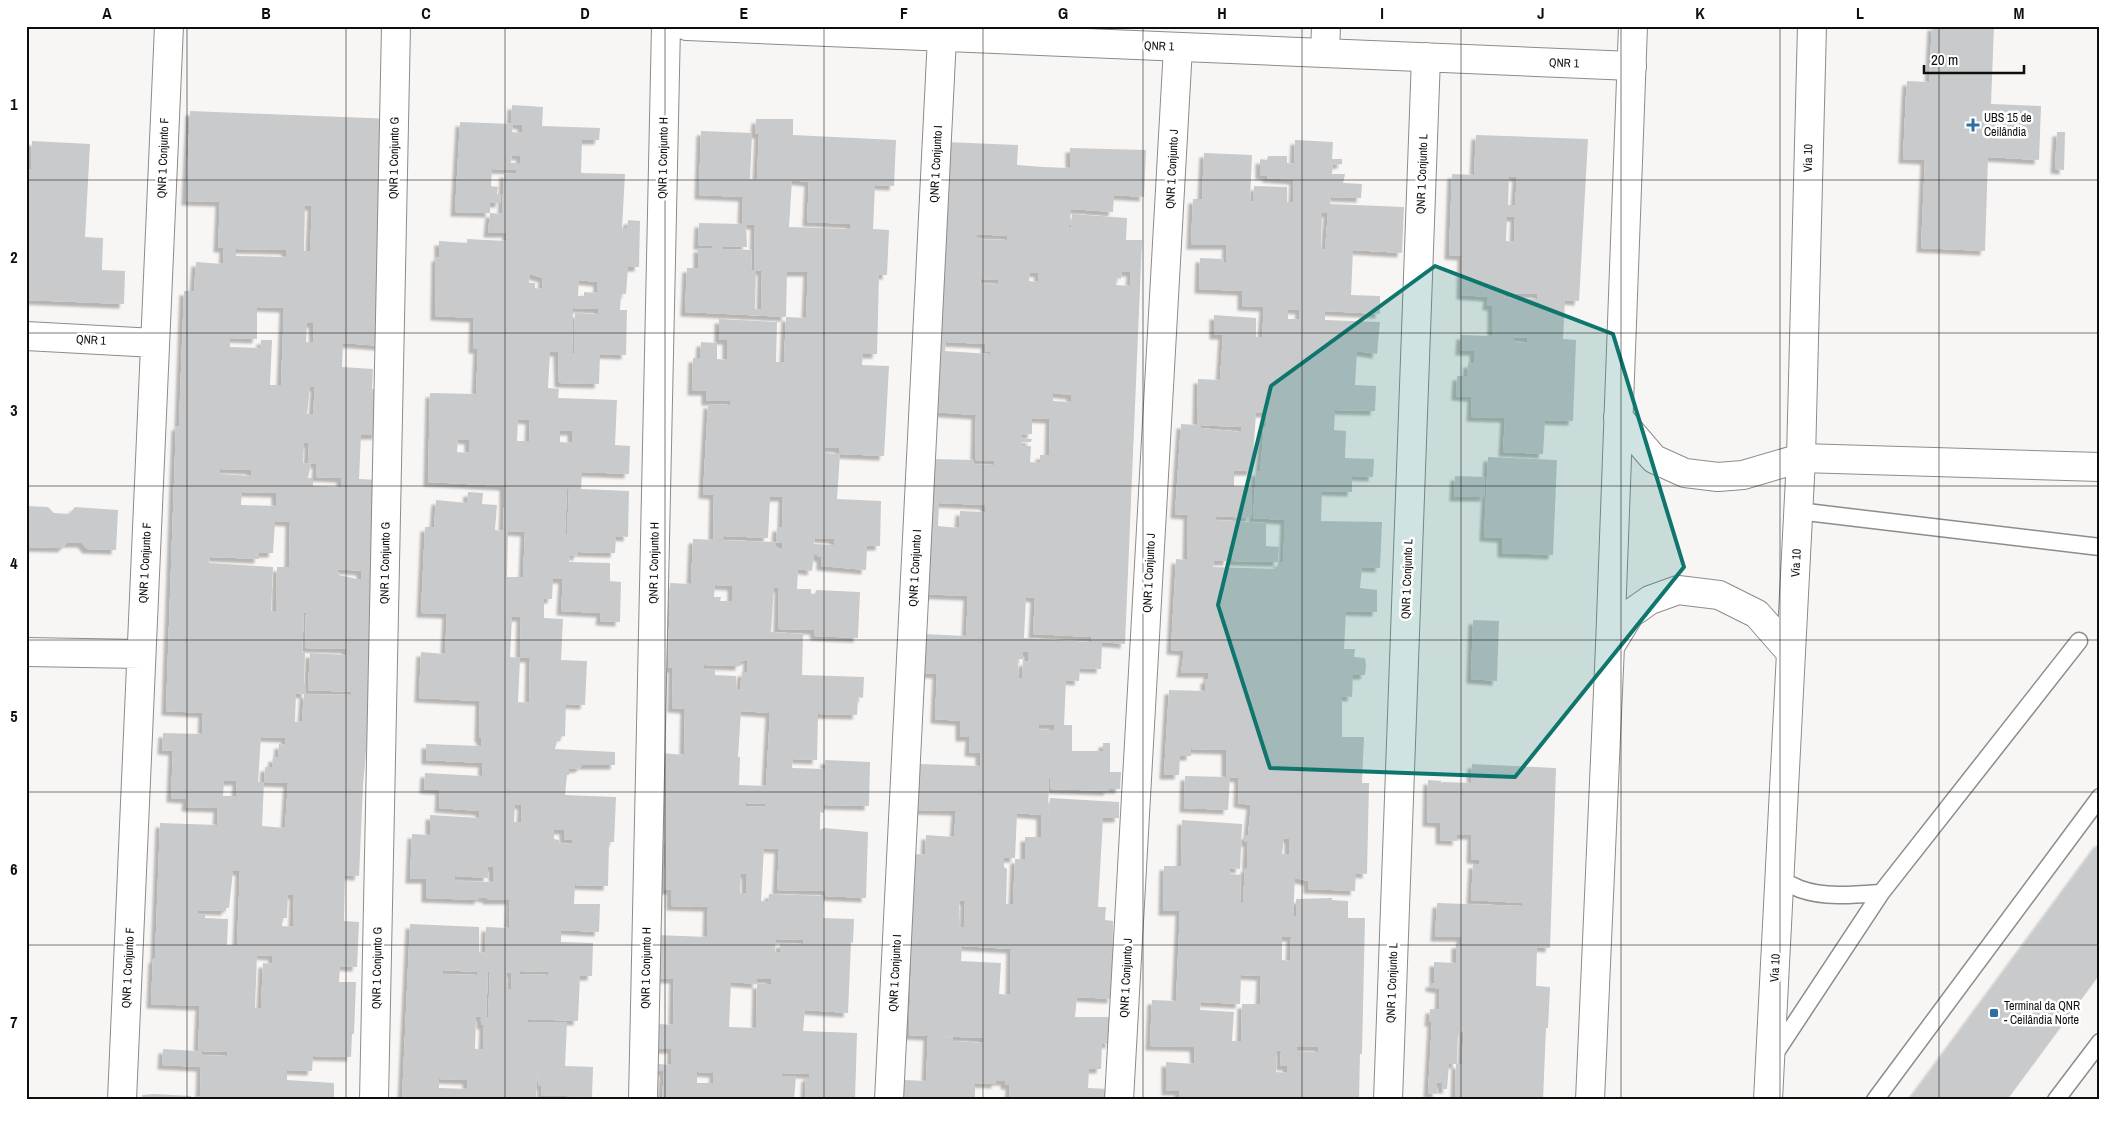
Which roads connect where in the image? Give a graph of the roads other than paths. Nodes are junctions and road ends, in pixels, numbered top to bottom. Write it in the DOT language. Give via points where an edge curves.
graph roads {
  1 [pos="169,26"];
  2 [pos="396,26"];
  3 [pos="666,26"];
  4 [pos="687,26"];
  5 [pos="1633,26"];
  6 [pos="1812,26"];
  7 [pos="829,29"];
  8 [pos="1083,34"];
  9 [pos="942,37"];
  10 [pos="1325,39"];
  11 [pos="1178,47"];
  12 [pos="1426,57"];
  13 [pos="1632,66"];
  14 [pos="26,336"];
  15 [pos="155,343"];
  16 [pos="1618,417"];
  17 [pos="1800,458"];
  18 [pos="2100,467"];
  19 [pos="1798,511"];
  20 [pos="2100,547"];
  21 [pos="2078,640"];
  22 [pos="1610,646"];
  23 [pos="26,652"];
  24 [pos="1791,653"];
  25 [pos="141,654"];
  26 [pos="2100,797"];
  27 [pos="1779,878"];
  28 [pos="1881,894"];
  29 [pos="2100,1042"];
  30 [pos="1770,1061"];
  31 [pos="122,1100"];
  32 [pos="374,1100"];
  33 [pos="643,1100"];
  34 [pos="889,1100"];
  35 [pos="1119,1100"];
  36 [pos="1388,1100"];
  37 [pos="1590,1100"];
  38 [pos="1768,1100"];
  39 [pos="1875,1100"];
  40 [pos="2056,1100"];
  1 -- 15 [label="street, QNR 1 Conjunto F"];
  2 -- 32 [label="street, QNR 1 Conjunto G"];
  3 -- 33 [label="street, QNR 1 Conjunto H"];
  4 -- 7 [label="street, QNR 1"];
  5 -- 13 [label="street"];
  6 -- 17 [label="street, Via 10"];
  7 -- 9 [label="street, QNR 1"];
  8 -- 9 [label="street, QNR 1"];
  8 -- 11 [label="street, QNR 1"];
  9 -- 34 [label="street, QNR 1 Conjunto I"];
  10 -- 11 [label="street, QNR 1"];
  10 -- 12 [label="street, QNR 1"];
  11 -- 35 [label="street, QNR 1 Conjunto J"];
  12 -- 13 [label="street, QNR 1"];
  12 -- 36 [label="street, QNR 1 Conjunto L"];
  13 -- 16 [label="street"];
  14 -- 15 [label="street, QNR 1"];
  15 -- 25 [label="street, QNR 1 Conjunto F"];
  16 -- 17 [label="street" via="1654,459 1685,473 1718,478"];
  16 -- 22 [label="street"];
  17 -- 18 [label="street"];
  17 -- 19 [label="street, Via 10"];
  19 -- 20 [label="lane"];
  19 -- 24 [label="street, Via 10"];
  21 -- 28 [label="lane"];
  22 -- 24 [label="street" via="1630,614 1650,600 1678,590 1719,595 1756,614"];
  22 -- 37 [label="street"];
  23 -- 25 [label="street"];
  24 -- 27 [label="street, Via 10"];
  25 -- 31 [label="street, QNR 1 Conjunto F"];
  26 -- 39 [label="lane"];
  27 -- 28 [label="lane" via="1800,889 1818,893"];
  27 -- 30 [label="street, Via 10"];
  28 -- 30 [label="lane"];
  29 -- 40 [label="lane"];
  30 -- 38 [label="street, Via 10"];
}
